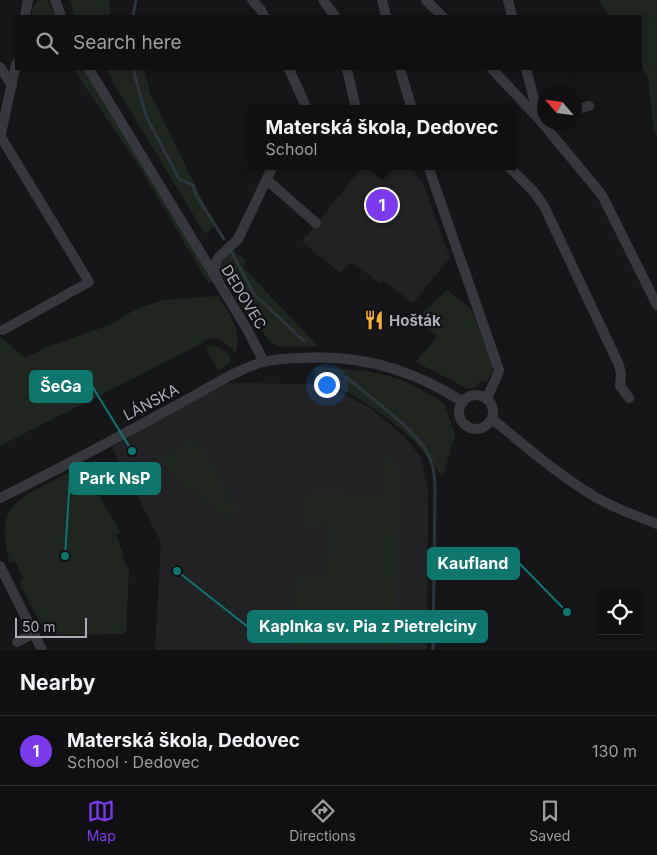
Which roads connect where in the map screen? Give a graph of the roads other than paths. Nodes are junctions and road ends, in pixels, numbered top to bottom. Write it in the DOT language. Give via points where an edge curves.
graph roads {
  1 [pos="55,0"];
  2 [pos="252,0"];
  3 [pos="323,0"];
  4 [pos="382,0"];
  5 [pos="426,0"];
  6 [pos="508,0"];
  7 [pos="28,1"];
  8 [pos="25,15"];
  9 [pos="62,15"];
  10 [pos="264,15"];
  11 [pos="334,15"];
  12 [pos="386,15"];
  13 [pos="441,15"];
  14 [pos="512,15"];
  15 [pos="0,67"];
  16 [pos="15,70"];
  17 [pos="90,70"];
  18 [pos="290,70"];
  19 [pos="347,70"];
  20 [pos="400,70"];
  21 [pos="493,70"];
  22 [pos="527,73"];
  23 [pos="12,86"];
  24 [pos="509,86"];
  25 [pos="537,100"];
  26 [pos="307,105"];
  27 [pos="355,105"];
  28 [pos="411,105"];
  29 [pos="589,106"];
  30 [pos="582,108"];
  31 [pos="537,114"];
  32 [pos="551,130"];
  33 [pos="0,138"];
  34 [pos="271,170"];
  35 [pos="428,170"];
  36 [pos="512,170"];
  37 [pos="267,180"];
  38 [pos="316,223"];
  39 [pos="217,281"];
  40 [pos="657,305"];
  41 [pos="3,330"];
  42 [pos="264,362"];
  43 [pos="629,398"];
  44 [pos="487,399"];
  45 [pos="463,402"];
  46 [pos="492,419"];
  47 [pos="0,498"];
  48 [pos="657,524"];
  49 [pos="0,566"];
  50 [pos="34,634"];
  51 [pos="16,642"];
  52 [pos="42,649"];
  1 -- 9 [label="street"];
  2 -- 10 [label="street"];
  3 -- 11 [label="street"];
  4 -- 12 [label="street"];
  5 -- 13 [label="street"];
  6 -- 14 [label="street"];
  7 -- 8 [label="street"];
  15 -- 23 [label="street"];
  16 -- 23 [label="street"];
  17 -- 39 [label="street, DEDOVEC"];
  18 -- 26 [label="street"];
  19 -- 27 [label="street"];
  20 -- 28 [label="street"];
  21 -- 24 [label="street"];
  22 -- 24 [label="street" via="519,86"];
  22 -- 25 [label="street"];
  23 -- 33 [label="street"];
  24 -- 31 [label="street"];
  29 -- 30 [label="street"];
  32 -- 40 [label="street" via="602,195"];
  33 -- 41 [label="street" via="89,282"];
  34 -- 37 [label="street, DEDOVEC"];
  35 -- 44 [label="street" via="499,370"];
  36 -- 43 [label="street" via="544,206 619,365 620,386"];
  37 -- 38 [label="street"];
  37 -- 39 [label="street, DEDOVEC" via="234,244 219,257 215,271"];
  39 -- 42 [label="street, DEDOVEC"];
  42 -- 45 [label="street" via="311,357 363,361 399,369"];
  42 -- 47 [label="street, LÁNSKA" via="235,374"];
  44 -- 45 [label="street" via="476,395"];
  44 -- 46 [label="street" via="492,405"];
  45 -- 46 [label="street" via="460,417 471,429 482,428"];
  46 -- 48 [label="street" via="580,487 617,508"];
  49 -- 50 [label="street"];
  50 -- 51 [label="street"];
  50 -- 52 [label="street"];
}
